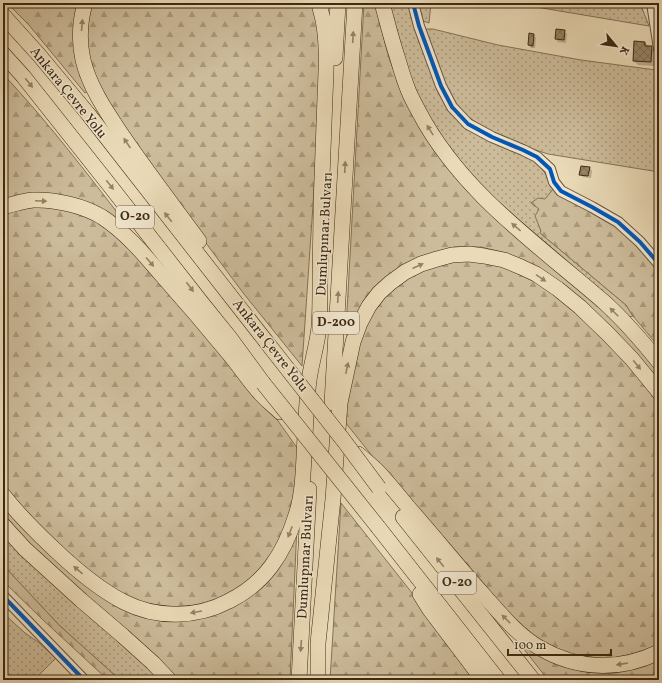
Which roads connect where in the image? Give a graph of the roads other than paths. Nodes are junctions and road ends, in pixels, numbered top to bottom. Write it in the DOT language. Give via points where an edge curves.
graph roads {
  1 [pos="85,3"];
  2 [pos="319,3"];
  3 [pos="338,3"];
  4 [pos="355,3"];
  5 [pos="382,3"];
  6 [pos="413,3"];
  7 [pos="652,3"];
  8 [pos="3,15"];
  9 [pos="659,49"];
  10 [pos="3,54"];
  11 [pos="3,206"];
  12 [pos="659,264"];
  13 [pos="252,324"];
  14 [pos="319,328"];
  15 [pos="659,362"];
  16 [pos="262,388"];
  17 [pos="659,392"];
  18 [pos="380,482"];
  19 [pos="3,495"];
  20 [pos="3,525"];
  21 [pos="378,527"];
  22 [pos="3,596"];
  23 [pos="318,643"];
  24 [pos="659,652"];
  25 [pos="84,680"];
  26 [pos="169,680"];
  27 [pos="299,680"];
  28 [pos="317,680"];
  29 [pos="483,680"];
  30 [pos="498,680"];
  31 [pos="533,680"];
  13 -- 1 [label="highway, one-way" via="235,289 134,152 97,96 83,60 81,46"];
  2 -- 14 [label="highway" via="326,41"];
  3 -- 14 [label="highway, Dumlupınar Bulvarı / D-200"];
  23 -- 4 [label="highway, Dumlupınar Bulvarı / D-200, one-way"];
  15 -- 5 [label="highway, one-way" via="633,331 604,303 504,217 457,168 432,133 407,87"];
  6 -- 12 [label="street" via="440,86 452,107 468,124 537,157 550,169 554,182 561,191 618,222"];
  7 -- 9 [label="street"];
  13 -- 8 [label="highway, Ankara Çevre Yolu / O-20, one-way" via="39,55"];
  10 -- 16 [label="highway, Ankara Çevre Yolu / O-20, one-way" via="230,338"];
  11 -- 16 [label="highway, one-way" via="33,200 62,203 92,212 115,226 165,278"];
  13 -- 18 [label="highway, Ankara Çevre Yolu / O-20, bridge" via="344,441"];
  14 -- 19 [label="highway, one-way" via="308,386 302,490 297,513 277,560 255,584 221,606 187,614 168,614 151,612 125,603 94,583 65,559"];
  14 -- 27 [label="highway, Dumlupınar Bulvarı / D-200, one-way"];
  16 -- 21 [label="highway, Ankara Çevre Yolu / O-20, bridge" via="301,431"];
  23 -- 17 [label="highway, one-way" via="340,403 353,342 360,323 369,306 390,282 421,264 452,255 469,254 504,260 536,274 580,307 632,359"];
  24 -- 18 [label="highway, one-way" via="631,663 595,666 556,656 539,648 499,612"];
  31 -- 18 [label="highway, Ankara Çevre Yolu / O-20, one-way" via="412,527"];
  20 -- 26 [label="highway" via="26,550 128,640"];
  21 -- 29 [label="highway" via="430,610"];
  21 -- 30 [label="highway, Ankara Çevre Yolu / O-20"];
  22 -- 25 [label="street"];
  23 -- 28 [label="highway"];
}
